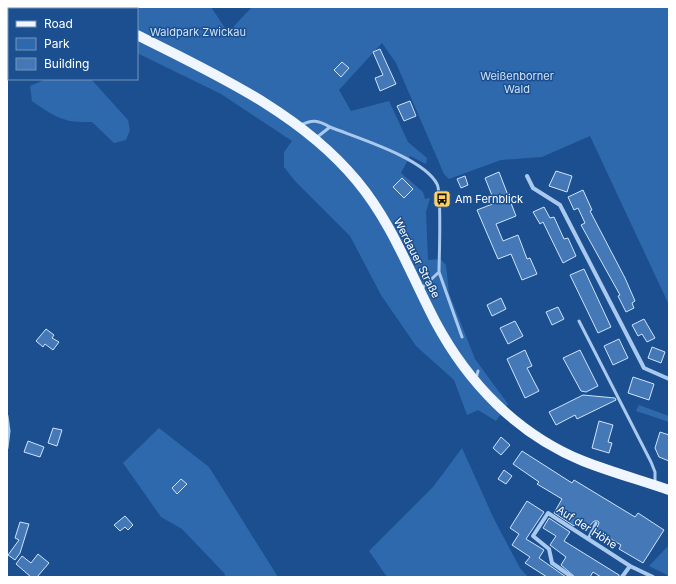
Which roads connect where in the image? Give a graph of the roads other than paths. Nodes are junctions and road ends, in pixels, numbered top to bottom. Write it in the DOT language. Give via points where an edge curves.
graph roads {
  1 [pos="138,36"];
  2 [pos="298,126"];
  3 [pos="330,127"];
  4 [pos="314,139"];
  5 [pos="527,176"];
  6 [pos="438,272"];
  7 [pos="420,290"];
  8 [pos="579,321"];
  9 [pos="462,337"];
  10 [pos="478,371"];
  11 [pos="669,379"];
  12 [pos="475,382"];
  13 [pos="7,416"];
  14 [pos="7,448"];
  15 [pos="654,485"];
  16 [pos="669,490"];
  17 [pos="596,523"];
  18 [pos="588,539"];
  19 [pos="630,566"];
  20 [pos="572,577"];
  21 [pos="622,577"];
  22 [pos="653,577"];
  1 -- 2 [label="main road, Werdauer Straße" via="242,90"];
  2 -- 3 [label="lane" via="317,120"];
  2 -- 4 [label="main road, Werdauer Straße"];
  3 -- 4 [label="lane"];
  3 -- 6 [label="lane" via="419,165 437,184"];
  4 -- 7 [label="main road, Werdauer Straße" via="338,159 375,204"];
  5 -- 11 [label="street" via="533,188 560,205 644,368"];
  6 -- 7 [label="lane"];
  6 -- 9 [label="lane"];
  7 -- 12 [label="main road, Werdauer Straße" via="448,344"];
  8 -- 15 [label="lane" via="651,462 655,472"];
  10 -- 12 [label="lane"];
  12 -- 15 [label="main road, Werdauer Straße" via="515,421 556,448 608,470"];
  13 -- 14 [label="lane"];
  15 -- 16 [label="main road, Werdauer Straße"];
  17 -- 18 [label="lane"];
  18 -- 19 [label="street, Auf der Höhe"];
  18 -- 20 [label="street, Auf der Höhe" via="548,513 533,536 549,549 552,563"];
  19 -- 21 [label="street"];
  19 -- 22 [label="street, Auf der Höhe"];
}
